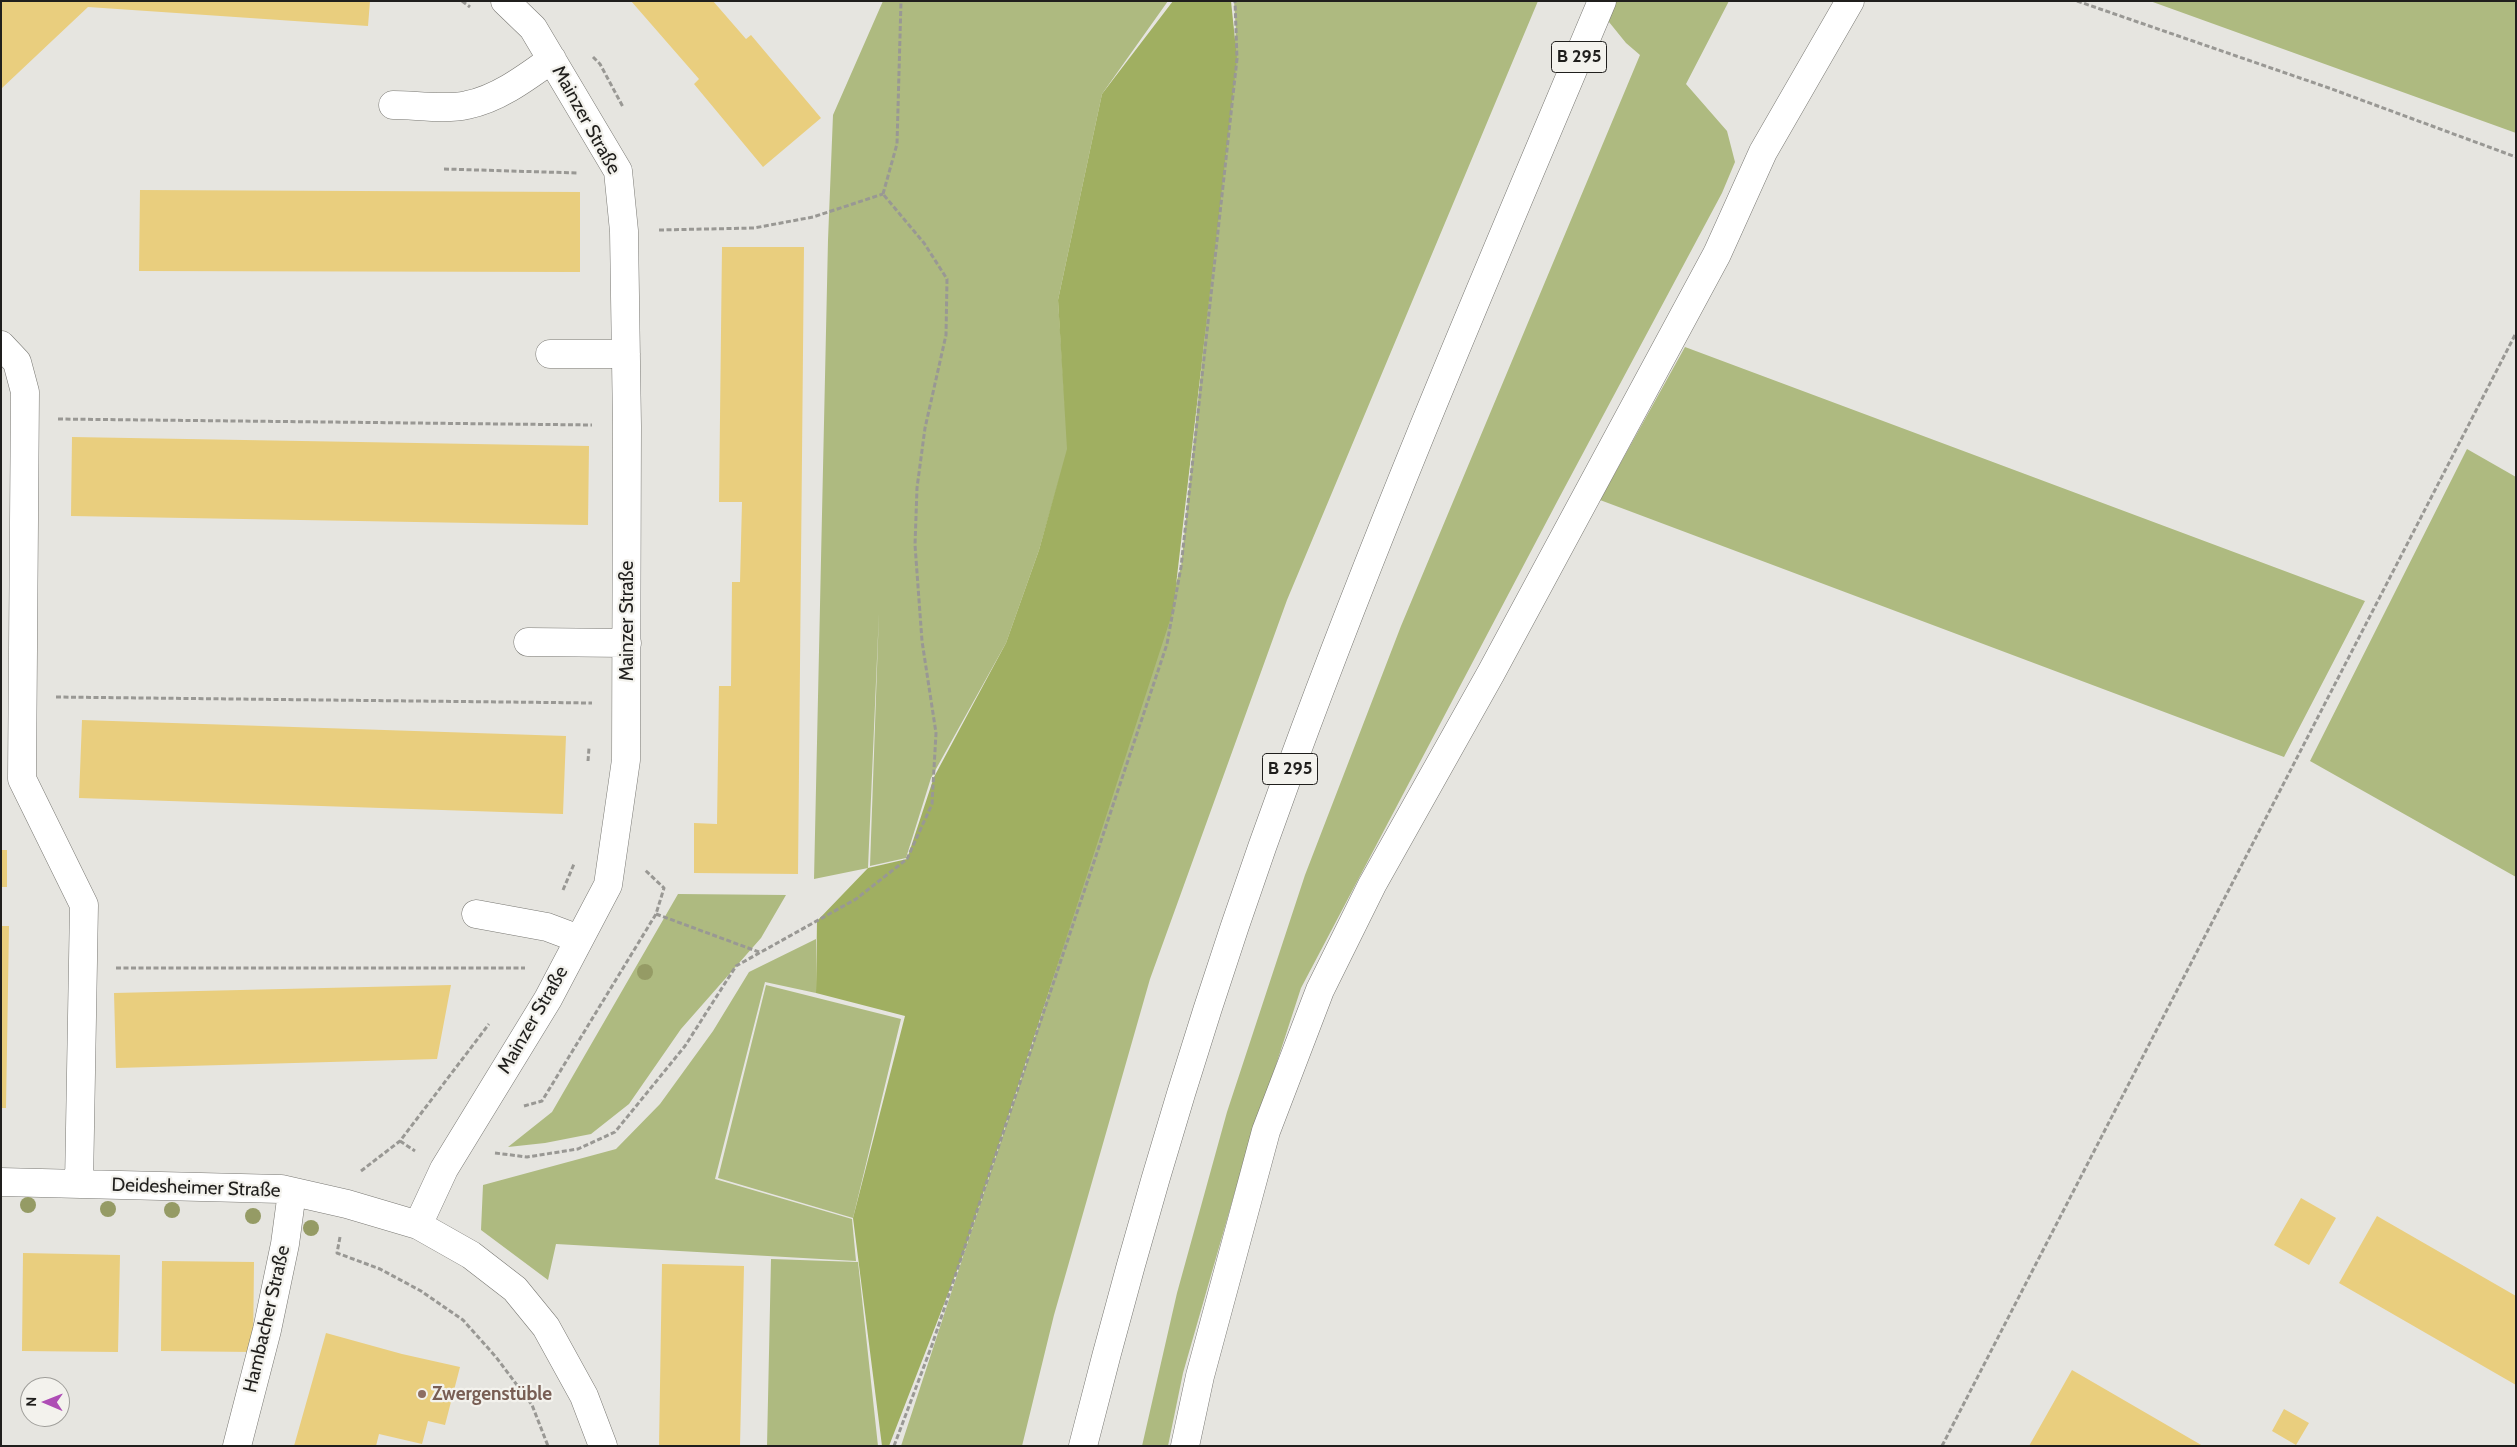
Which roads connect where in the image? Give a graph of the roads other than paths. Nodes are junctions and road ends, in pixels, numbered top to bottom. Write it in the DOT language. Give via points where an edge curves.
graph roads {
  1 [pos="505,1"];
  2 [pos="1602,1"];
  3 [pos="1850,1"];
  4 [pos="552,59"];
  5 [pos="393,105"];
  6 [pos="1,345"];
  7 [pos="550,354"];
  8 [pos="626,354"];
  9 [pos="528,642"];
  10 [pos="626,643"];
  11 [pos="476,914"];
  12 [pos="579,939"];
  13 [pos="1,1182"];
  14 [pos="79,1184"];
  15 [pos="292,1192"];
  16 [pos="418,1225"];
  17 [pos="238,1446"];
  18 [pos="603,1446"];
  19 [pos="1083,1446"];
  20 [pos="1185,1446"];
  1 -- 4 [label="street, Mainzer Straße" via="533,28"];
  2 -- 19 [label="street, B 295" via="1398,490 1290,768 1191,1059 1126,1278"];
  3 -- 20 [label="street" via="1763,152 1717,254 1496,664 1372,885 1320,990 1263,1140 1200,1376"];
  4 -- 5 [label="street" via="484,100 465,106"];
  4 -- 8 [label="street, Mainzer Straße" via="618,171 624,231"];
  6 -- 14 [label="street" via="17,362 25,392 22,779 84,905"];
  7 -- 8 [label="street"];
  8 -- 10 [label="street, Mainzer Straße"];
  9 -- 10 [label="street"];
  10 -- 12 [label="street, Mainzer Straße" via="626,760 608,885"];
  11 -- 12 [label="street" via="547,927"];
  12 -- 16 [label="street, Mainzer Straße" via="548,999 444,1169"];
  13 -- 14 [label="street, Deidesheimer Straße"];
  14 -- 15 [label="street, Deidesheimer Straße" via="281,1189"];
  15 -- 16 [label="street, Deidesheimer Straße"];
  15 -- 17 [label="street, Hambacher Straße" via="267,1330"];
  16 -- 18 [label="street, Deidesheimer Straße" via="471,1255 515,1289 546,1326 584,1396"];
}
